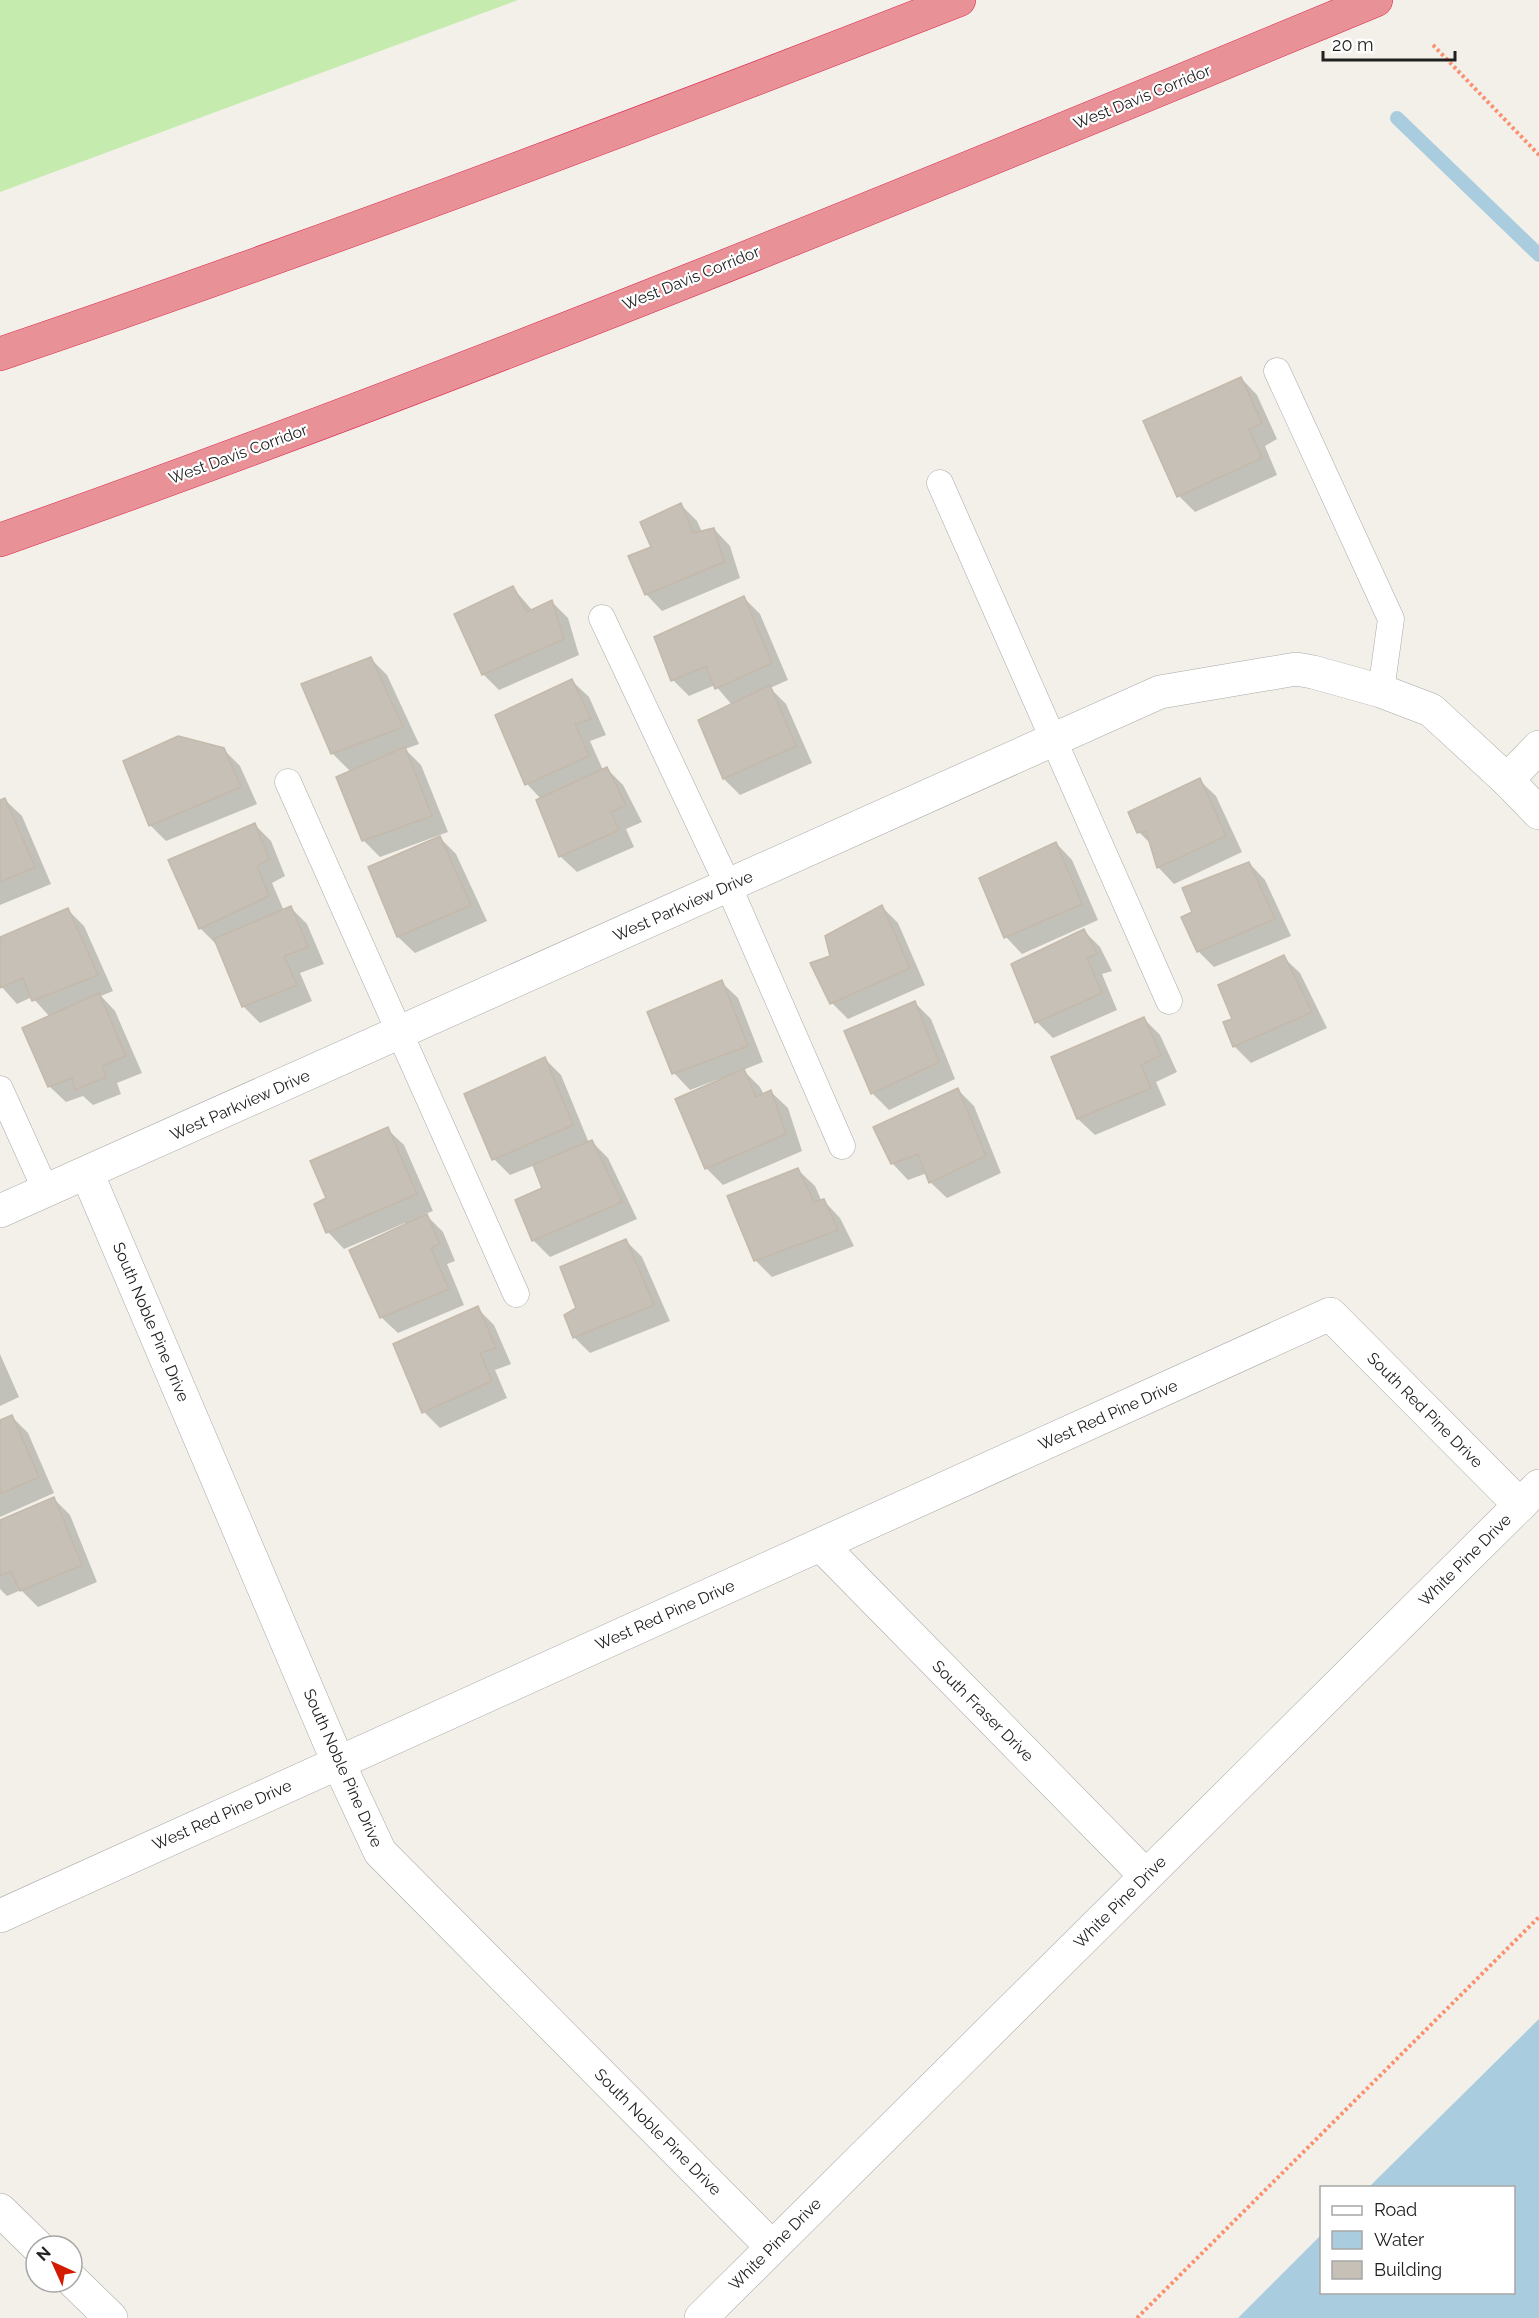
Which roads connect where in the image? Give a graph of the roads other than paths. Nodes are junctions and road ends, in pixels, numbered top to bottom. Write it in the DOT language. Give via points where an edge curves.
graph roads {
  1 [pos="959,0"];
  2 [pos="1376,0"];
  3 [pos="0,354"];
  4 [pos="1277,371"];
  5 [pos="940,483"];
  6 [pos="0,540"];
  7 [pos="602,618"];
  8 [pos="1381,691"];
  9 [pos="1052,740"];
  10 [pos="1539,747"];
  11 [pos="1507,780"];
  12 [pos="288,782"];
  13 [pos="1539,813"];
  14 [pos="728,885"];
  15 [pos="1169,1001"];
  16 [pos="401,1033"];
  17 [pos="0,1089"];
  18 [pos="842,1146"];
  19 [pos="87,1173"];
  20 [pos="45,1191"];
  21 [pos="0,1211"];
  22 [pos="516,1294"];
  23 [pos="1330,1314"];
  24 [pos="1529,1496"];
  25 [pos="821,1545"];
  26 [pos="338,1762"];
  27 [pos="1146,1876"];
  28 [pos="0,1916"];
  29 [pos="0,2210"];
  30 [pos="25,2234"];
  31 [pos="772,2247"];
  32 [pos="84,2292"];
  33 [pos="111,2318"];
  34 [pos="700,2318"];
  1 -- 3 [label="highway" via="413,208"];
  2 -- 6 [label="highway, West Davis Corridor" via="600,315 373,404"];
  4 -- 8 [label="lane" via="1391,619"];
  5 -- 9 [label="lane"];
  7 -- 14 [label="lane"];
  8 -- 9 [label="street, West Parkview Drive" via="1296,669 1160,692"];
  8 -- 11 [label="street, West Parkview Drive" via="1431,710"];
  9 -- 14 [label="street, West Parkview Drive"];
  9 -- 15 [label="lane"];
  10 -- 11 [label="street"];
  11 -- 13 [label="street, West Parkview Drive"];
  12 -- 16 [label="lane"];
  14 -- 16 [label="street, West Parkview Drive"];
  14 -- 18 [label="lane"];
  16 -- 19 [label="street, West Parkview Drive"];
  16 -- 22 [label="lane"];
  17 -- 20 [label="lane"];
  19 -- 20 [label="street, West Parkview Drive"];
  19 -- 26 [label="street, South Noble Pine Drive"];
  20 -- 21 [label="street, West Parkview Drive"];
  23 -- 24 [label="street, South Red Pine Drive"];
  23 -- 25 [label="street, West Red Pine Drive"];
  24 -- 27 [label="street, White Pine Drive"];
  25 -- 26 [label="street, West Red Pine Drive"];
  25 -- 27 [label="street, South Fraser Drive"];
  26 -- 28 [label="street, West Red Pine Drive"];
  26 -- 31 [label="street, South Noble Pine Drive" via="380,1852"];
  27 -- 31 [label="street, White Pine Drive"];
  29 -- 30 [label="street"];
  31 -- 34 [label="street, White Pine Drive"];
  32 -- 33 [label="street"];
}
